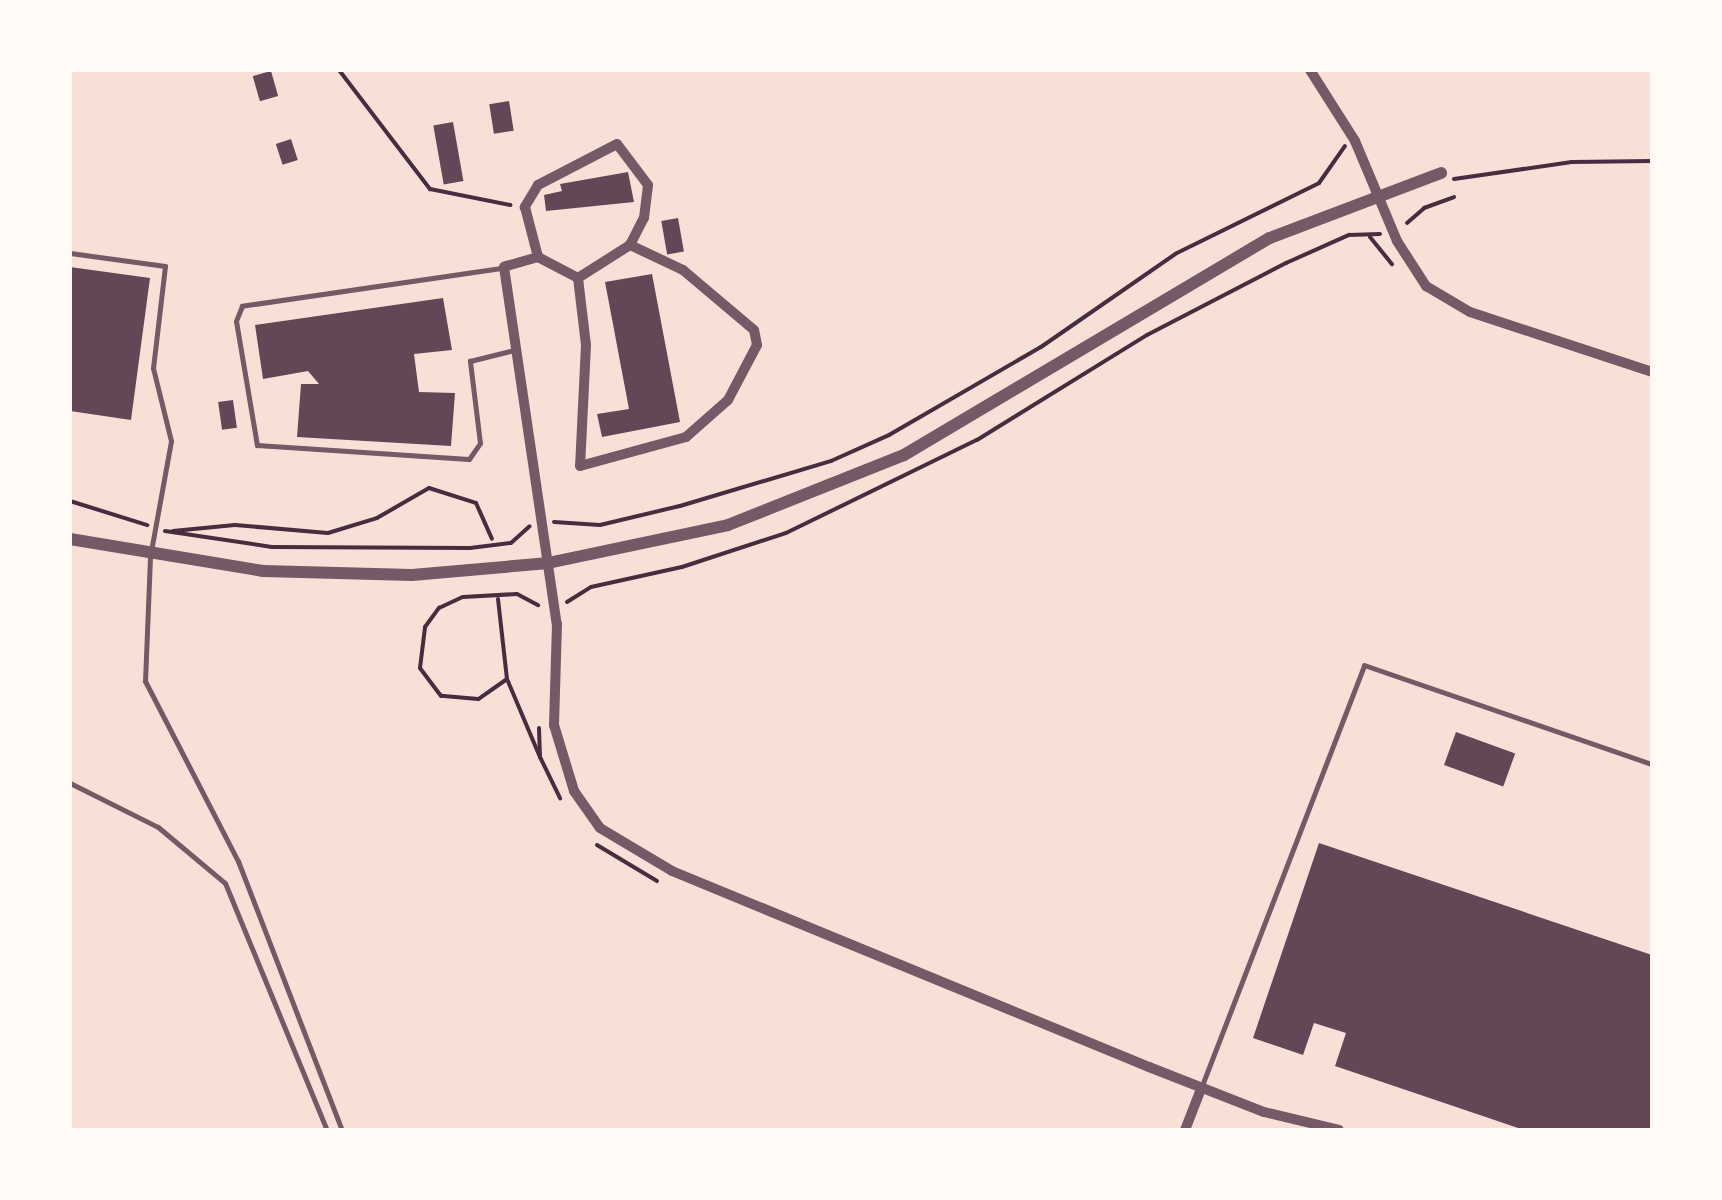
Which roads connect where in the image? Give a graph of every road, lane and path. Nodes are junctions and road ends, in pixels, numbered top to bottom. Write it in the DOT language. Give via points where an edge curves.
graph roads {
  1 [pos="339,70"];
  2 [pos="1310,70"];
  3 [pos="1354,141"];
  4 [pos="1652,161"];
  5 [pos="1440,173"];
  6 [pos="1378,193"];
  7 [pos="525,206"];
  8 [pos="630,245"];
  9 [pos="70,253"];
  10 [pos="538,257"];
  11 [pos="504,267"];
  12 [pos="578,278"];
  13 [pos="518,349"];
  14 [pos="1652,372"];
  15 [pos="70,502"];
  16 [pos="542,524"];
  17 [pos="154,528"];
  18 [pos="169,532"];
  19 [pos="70,539"];
  20 [pos="492,540"];
  21 [pos="150,557"];
  22 [pos="548,563"];
  23 [pos="498,600"];
  24 [pos="555,604"];
  25 [pos="507,679"];
  26 [pos="540,757"];
  27 [pos="1652,764"];
  28 [pos="70,783"];
  29 [pos="1201,1089"];
  30 [pos="326,1130"];
  31 [pos="342,1130"];
  32 [pos="1185,1130"];
  33 [pos="1339,1130"];
  1 -- 7 [label="path" via="430,189"];
  2 -- 3 [label="street"];
  3 -- 6 [label="street"];
  3 -- 16 [label="path" via="1339,149 1319,182 1177,253 1041,347 889,436 816,466 680,506 600,524"];
  4 -- 5 [label="path" via="1572,162 1453,179"];
  5 -- 6 [label="street"];
  6 -- 14 [label="street" via="1408,260 1448,302"];
  6 -- 22 [label="street" via="1211,270 969,419 849,480 728,526"];
  7 -- 8 [label="street" via="538,185 617,144 648,184 644,218"];
  7 -- 10 [label="street"];
  8 -- 12 [label="street"];
  8 -- 12 [label="street" via="696,278 754,330 757,345 728,400 686,437 580,466 586,344"];
  9 -- 17 [label="lane" via="165,266 153,368 171,441"];
  10 -- 11 [label="street"];
  10 -- 12 [label="street"];
  11 -- 13 [label="street"];
  11 -- 13 [label="lane" via="242,306 236,321 257,444 469,460 480,443 470,360"];
  13 -- 16 [label="street"];
  15 -- 17 [label="path"];
  16 -- 18 [label="path" via="521,529 511,543 470,548 272,547"];
  16 -- 22 [label="street"];
  17 -- 18 [label="path"];
  17 -- 21 [label="lane"];
  18 -- 20 [label="path" via="235,525 328,533 377,518 429,488 476,504"];
  19 -- 21 [label="street"];
  21 -- 22 [label="street" via="354,576"];
  21 -- 31 [label="lane" via="145,680 238,860"];
  22 -- 24 [label="street"];
  23 -- 25 [label="path"];
  24 -- 25 [label="path" via="534,606 504,592 463,597 431,618 418,656 432,689 464,702"];
  24 -- 29 [label="street" via="557,745 580,800 620,843 672,872"];
  25 -- 26 [label="path"];
  27 -- 29 [label="lane" via="1364,665"];
  28 -- 30 [label="lane" via="158,827 225,883"];
  29 -- 32 [label="street"];
  29 -- 33 [label="street"];
}
